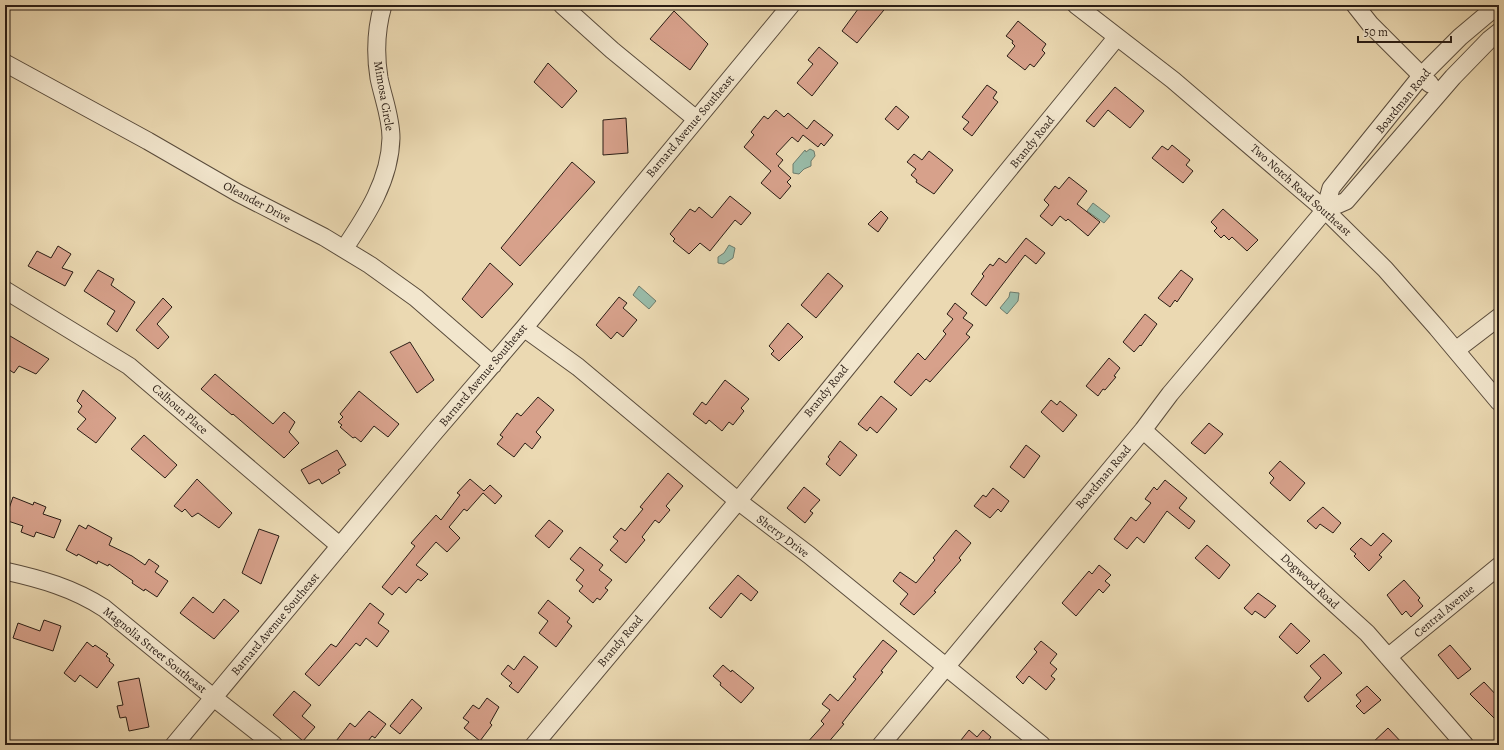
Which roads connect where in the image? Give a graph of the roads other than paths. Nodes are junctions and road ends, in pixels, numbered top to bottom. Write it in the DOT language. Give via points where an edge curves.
graph roads {
  1 [pos="383,5"];
  2 [pos="562,5"];
  3 [pos="791,5"];
  4 [pos="1076,5"];
  5 [pos="1355,5"];
  6 [pos="1498,5"];
  7 [pos="1499,32"];
  8 [pos="1117,37"];
  9 [pos="5,63"];
  10 [pos="1422,75"];
  11 [pos="1439,93"];
  12 [pos="696,119"];
  13 [pos="1326,210"];
  14 [pos="344,249"];
  15 [pos="5,290"];
  16 [pos="1499,317"];
  17 [pos="524,328"];
  18 [pos="1456,350"];
  19 [pos="493,365"];
  20 [pos="1499,402"];
  21 [pos="1142,430"];
  22 [pos="738,501"];
  23 [pos="340,546"];
  24 [pos="1499,566"];
  25 [pos="5,571"];
  26 [pos="1388,657"];
  27 [pos="946,666"];
  28 [pos="214,698"];
  29 [pos="174,745"];
  30 [pos="274,745"];
  31 [pos="534,745"];
  32 [pos="881,745"];
  33 [pos="1042,745"];
  34 [pos="1465,745"];
  1 -- 14 [label="street, Mimosa Circle" via="376,45 390,122 388,165 364,220"];
  2 -- 12 [label="street"];
  3 -- 12 [label="street, Barnard Avenue Southeast"];
  4 -- 8 [label="street, Two Notch Road Southeast"];
  5 -- 10 [label="street" via="1370,24"];
  6 -- 10 [label="street, Boardman Road" via="1460,36"];
  7 -- 11 [label="street, Boardman Road"];
  8 -- 13 [label="street, Two Notch Road Southeast"];
  8 -- 22 [label="street, Brandy Road"];
  9 -- 14 [label="street, Oleander Drive"];
  10 -- 11 [label="street"];
  10 -- 13 [label="street, Boardman Road" via="1330,188"];
  11 -- 13 [label="street, Boardman Road" via="1346,201"];
  12 -- 17 [label="street, Barnard Avenue Southeast"];
  13 -- 18 [label="street, Two Notch Road Southeast" via="1385,270"];
  13 -- 21 [label="street, Boardman Road"];
  14 -- 19 [label="street, Oleander Drive" via="394,281"];
  15 -- 23 [label="street, Calhoun Place" via="134,370"];
  16 -- 18 [label="street"];
  17 -- 19 [label="street, Barnard Avenue Southeast"];
  17 -- 22 [label="street, Sherry Drive" via="584,372"];
  18 -- 20 [label="street, Two Notch Road Southeast"];
  19 -- 23 [label="street, Barnard Avenue Southeast"];
  21 -- 26 [label="street, Dogwood Road" via="1309,579 1367,633"];
  21 -- 27 [label="street, Boardman Road"];
  22 -- 27 [label="street, Sherry Drive"];
  22 -- 31 [label="street, Brandy Road"];
  23 -- 28 [label="street, Barnard Avenue Southeast"];
  24 -- 26 [label="street, Central Avenue"];
  25 -- 28 [label="street, Magnolia Street Southeast" via="56,584 89,598 119,619"];
  26 -- 34 [label="street, Dogwood Road"];
  27 -- 32 [label="street, Boardman Road"];
  27 -- 33 [label="street, Sherry Drive"];
  28 -- 29 [label="street, Barnard Avenue Southeast"];
  28 -- 30 [label="street, Magnolia Street Southeast"];
}
